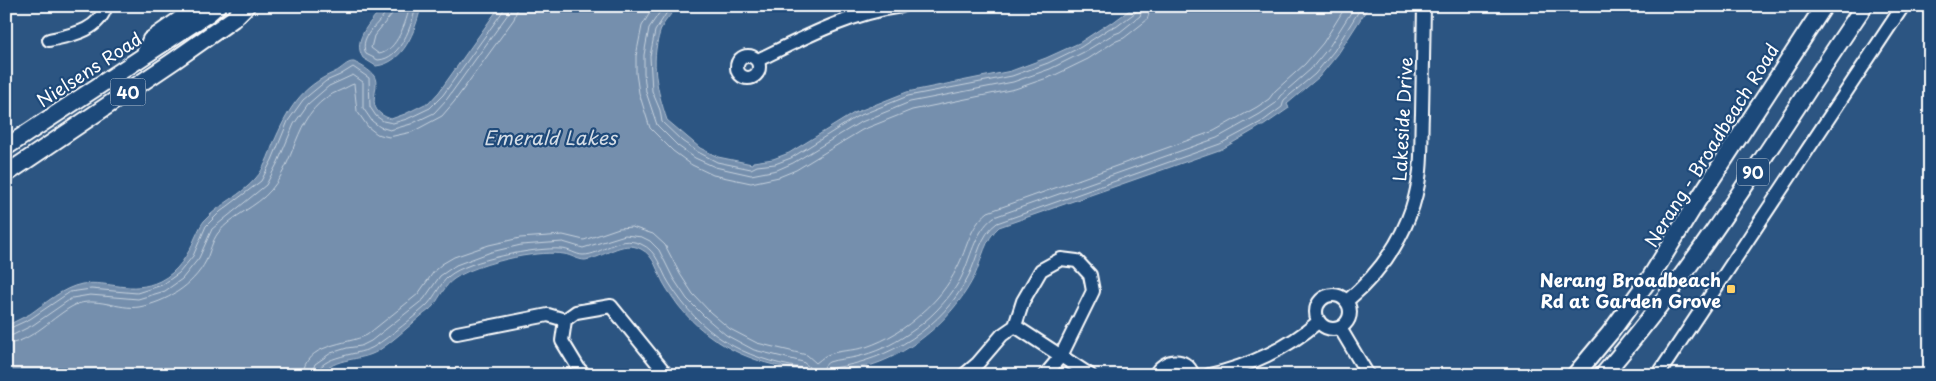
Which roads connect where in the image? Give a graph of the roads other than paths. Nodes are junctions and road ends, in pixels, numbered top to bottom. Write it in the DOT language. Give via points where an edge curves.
graph roads {
  1 [pos="106,6"];
  2 [pos="196,6"];
  3 [pos="217,6"];
  4 [pos="246,6"];
  5 [pos="902,6"];
  6 [pos="1424,6"];
  7 [pos="1824,6"];
  8 [pos="1864,6"];
  9 [pos="1903,6"];
  10 [pos="49,40"];
  11 [pos="142,58"];
  12 [pos="758,60"];
  13 [pos="6,147"];
  14 [pos="6,174"];
  15 [pos="1347,301"];
  16 [pos="565,320"];
  17 [pos="1318,322"];
  18 [pos="1015,326"];
  19 [pos="1340,328"];
  20 [pos="457,333"];
  21 [pos="1061,356"];
  22 [pos="585,375"];
  23 [pos="667,375"];
  24 [pos="964,375"];
  25 [pos="1045,375"];
  26 [pos="1090,375"];
  27 [pos="1155,375"];
  28 [pos="1193,375"];
  29 [pos="1209,375"];
  30 [pos="1368,375"];
  31 [pos="1575,375"];
  32 [pos="1603,375"];
  33 [pos="1658,375"];
  1 -- 10 [label="street" via="103,15 89,28"];
  2 -- 11 [label="street" via="149,39"];
  3 -- 11 [label="main road, Nielsens Road / 40"];
  4 -- 14 [label="main road, 40" via="175,60"];
  5 -- 12 [label="street" via="828,26"];
  6 -- 15 [label="street, Lakeside Drive" via="1420,171 1413,208 1385,262"];
  7 -- 31 [label="main road, Nerang - Broadbeach Road / 90" via="1650,278"];
  8 -- 32 [label="main road, 90" via="1669,295"];
  9 -- 33 [label="street"];
  11 -- 13 [label="main road, Nielsens Road / 40"];
  15 -- 17 [label="street" via="1337,295 1323,297 1315,310"];
  15 -- 19 [label="street" via="1350,317"];
  16 -- 20 [label="street" via="548,315"];
  16 -- 22 [label="street" via="562,341"];
  16 -- 23 [label="street" via="576,312 610,306"];
  17 -- 19 [label="street" via="1328,329"];
  17 -- 29 [label="street" via="1277,350 1232,370"];
  18 -- 21 [label="street"];
  18 -- 21 [label="street" via="1023,301 1041,270 1061,259 1077,261 1090,275 1093,291"];
  18 -- 24 [label="street" via="1002,335"];
  19 -- 30 [label="street"];
  21 -- 25 [label="street"];
  21 -- 26 [label="street"];
  27 -- 28 [label="street" via="1165,363 1172,361 1186,365"];
}
